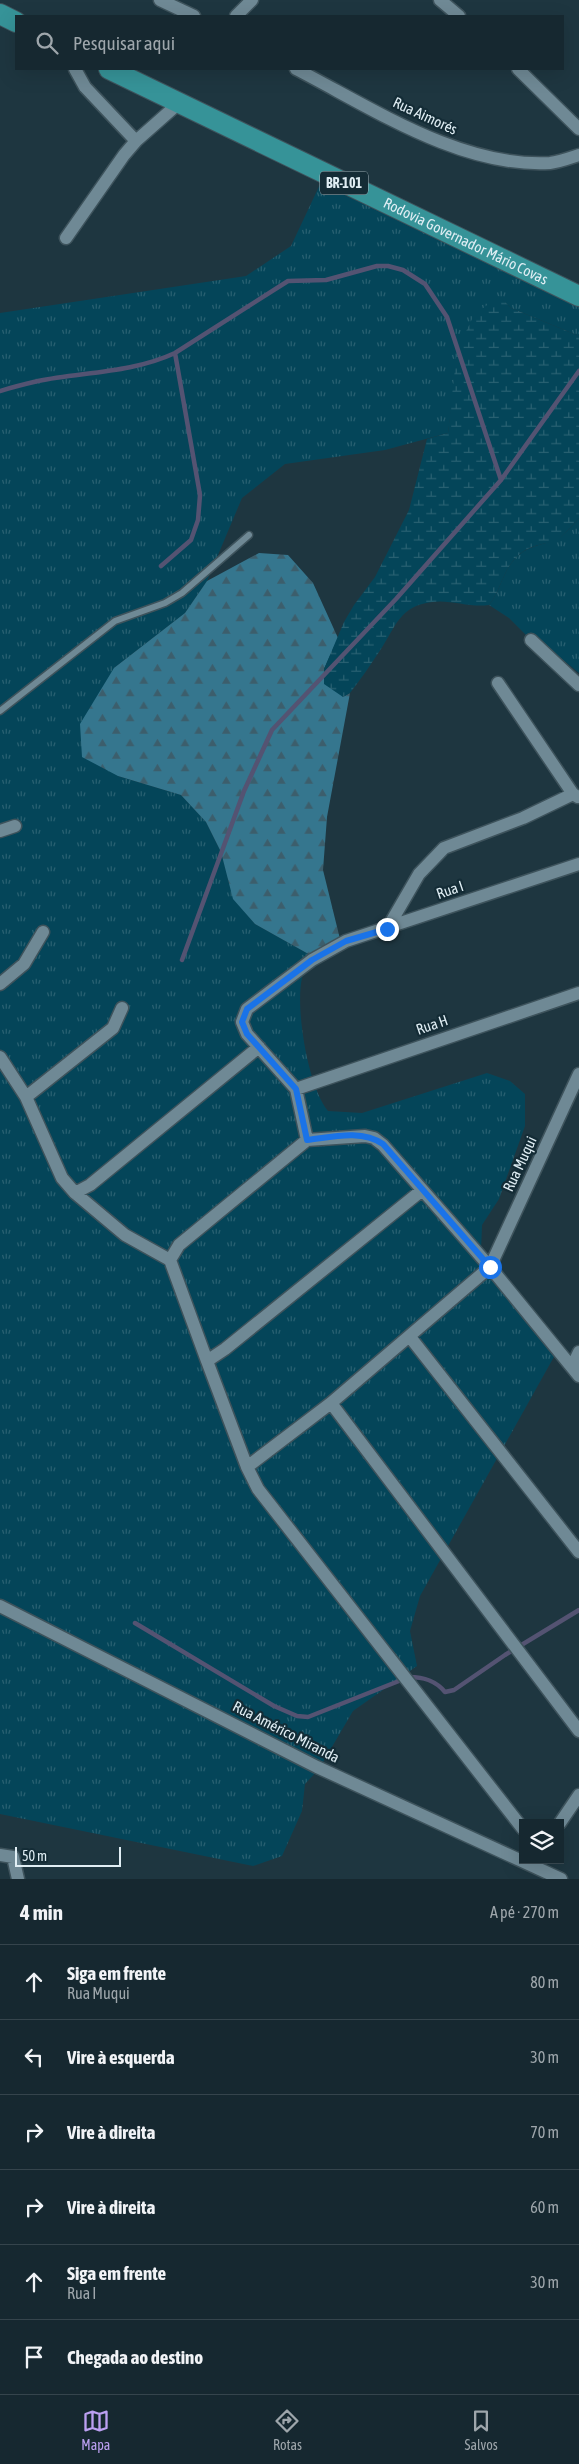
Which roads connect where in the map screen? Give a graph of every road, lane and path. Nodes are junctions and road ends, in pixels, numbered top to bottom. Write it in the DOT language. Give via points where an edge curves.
graph roads {
  1 [pos="160,0"];
  2 [pos="252,0"];
  3 [pos="440,0"];
  4 [pos="0,14"];
  5 [pos="192,15"];
  6 [pos="237,15"];
  7 [pos="458,15"];
  8 [pos="15,22"];
  9 [pos="76,70"];
  10 [pos="112,70"];
  11 [pos="298,70"];
  12 [pos="519,70"];
  13 [pos="179,103"];
  14 [pos="579,129"];
  15 [pos="136,140"];
  16 [pos="579,155"];
  17 [pos="66,238"];
  18 [pos="579,296"];
  19 [pos="249,535"];
  20 [pos="531,640"];
  21 [pos="498,683"];
  22 [pos="579,686"];
  23 [pos="0,711"];
  24 [pos="576,796"];
  25 [pos="15,826"];
  26 [pos="0,831"];
  27 [pos="579,864"];
  28 [pos="387,929"];
  29 [pos="43,932"];
  30 [pos="0,984"];
  31 [pos="579,993"];
  32 [pos="122,1008"];
  33 [pos="260,1047"];
  34 [pos="0,1057"];
  35 [pos="579,1074"];
  36 [pos="296,1089"];
  37 [pos="26,1097"];
  38 [pos="307,1140"];
  39 [pos="422,1191"];
  40 [pos="75,1193"];
  41 [pos="170,1260"];
  42 [pos="490,1267"];
  43 [pos="410,1337"];
  44 [pos="579,1352"];
  45 [pos="207,1362"];
  46 [pos="575,1371"];
  47 [pos="331,1403"];
  48 [pos="247,1467"];
  49 [pos="579,1552"];
  50 [pos="0,1606"];
  51 [pos="579,1731"];
  52 [pos="579,1795"];
  53 [pos="563,1819"];
  54 [pos="519,1824"];
  55 [pos="0,1856"];
  56 [pos="519,1857"];
  57 [pos="535,1864"];
  58 [pos="18,1879"];
  59 [pos="561,1879"];
  1 -- 5 [label="street"];
  2 -- 6 [label="street"];
  3 -- 7 [label="street"];
  4 -- 8 [label="main road"];
  9 -- 15 [label="street" via="85,87"];
  10 -- 13 [label="main road, Rodovia Governador Mário Covas / BR-101"];
  11 -- 16 [label="street, Rua Aimorés" via="437,142 513,160 551,163"];
  12 -- 14 [label="street"];
  13 -- 15 [label="street"];
  13 -- 18 [label="main road, Rodovia Governador Mário Covas / BR-101"];
  15 -- 17 [label="street"];
  19 -- 23 [label="lane" via="182,593 165,603 115,621"];
  20 -- 22 [label="street"];
  21 -- 24 [label="street"];
  24 -- 28 [label="street" via="444,848 419,874"];
  25 -- 26 [label="street"];
  27 -- 28 [label="street, Rua I"];
  28 -- 33 [label="street, Rua I" via="331,948 247,1009 242,1022 247,1034"];
  29 -- 30 [label="street" via="24,964"];
  31 -- 36 [label="street, Rua H"];
  32 -- 37 [label="street" via="113,1028"];
  33 -- 36 [label="street"];
  33 -- 40 [label="street" via="90,1185"];
  34 -- 37 [label="street"];
  35 -- 42 [label="street, Rua Muqui"];
  36 -- 38 [label="street"];
  37 -- 40 [label="street" via="62,1178"];
  38 -- 39 [label="street" via="374,1138 383,1144"];
  38 -- 41 [label="street" via="179,1245"];
  39 -- 42 [label="street"];
  39 -- 45 [label="street"];
  40 -- 41 [label="street" via="126,1235"];
  41 -- 45 [label="street"];
  42 -- 43 [label="street"];
  42 -- 46 [label="street"];
  43 -- 47 [label="street"];
  43 -- 49 [label="street"];
  44 -- 46 [label="street"];
  45 -- 48 [label="street"];
  47 -- 48 [label="street"];
  47 -- 51 [label="street"];
  48 -- 54 [label="street" via="258,1489"];
  50 -- 56 [label="street, Rua Américo Miranda" via="317,1767"];
  52 -- 53 [label="street"];
  55 -- 58 [label="street" via="13,1857"];
  57 -- 59 [label="street, Rua Américo Miranda"];
}
